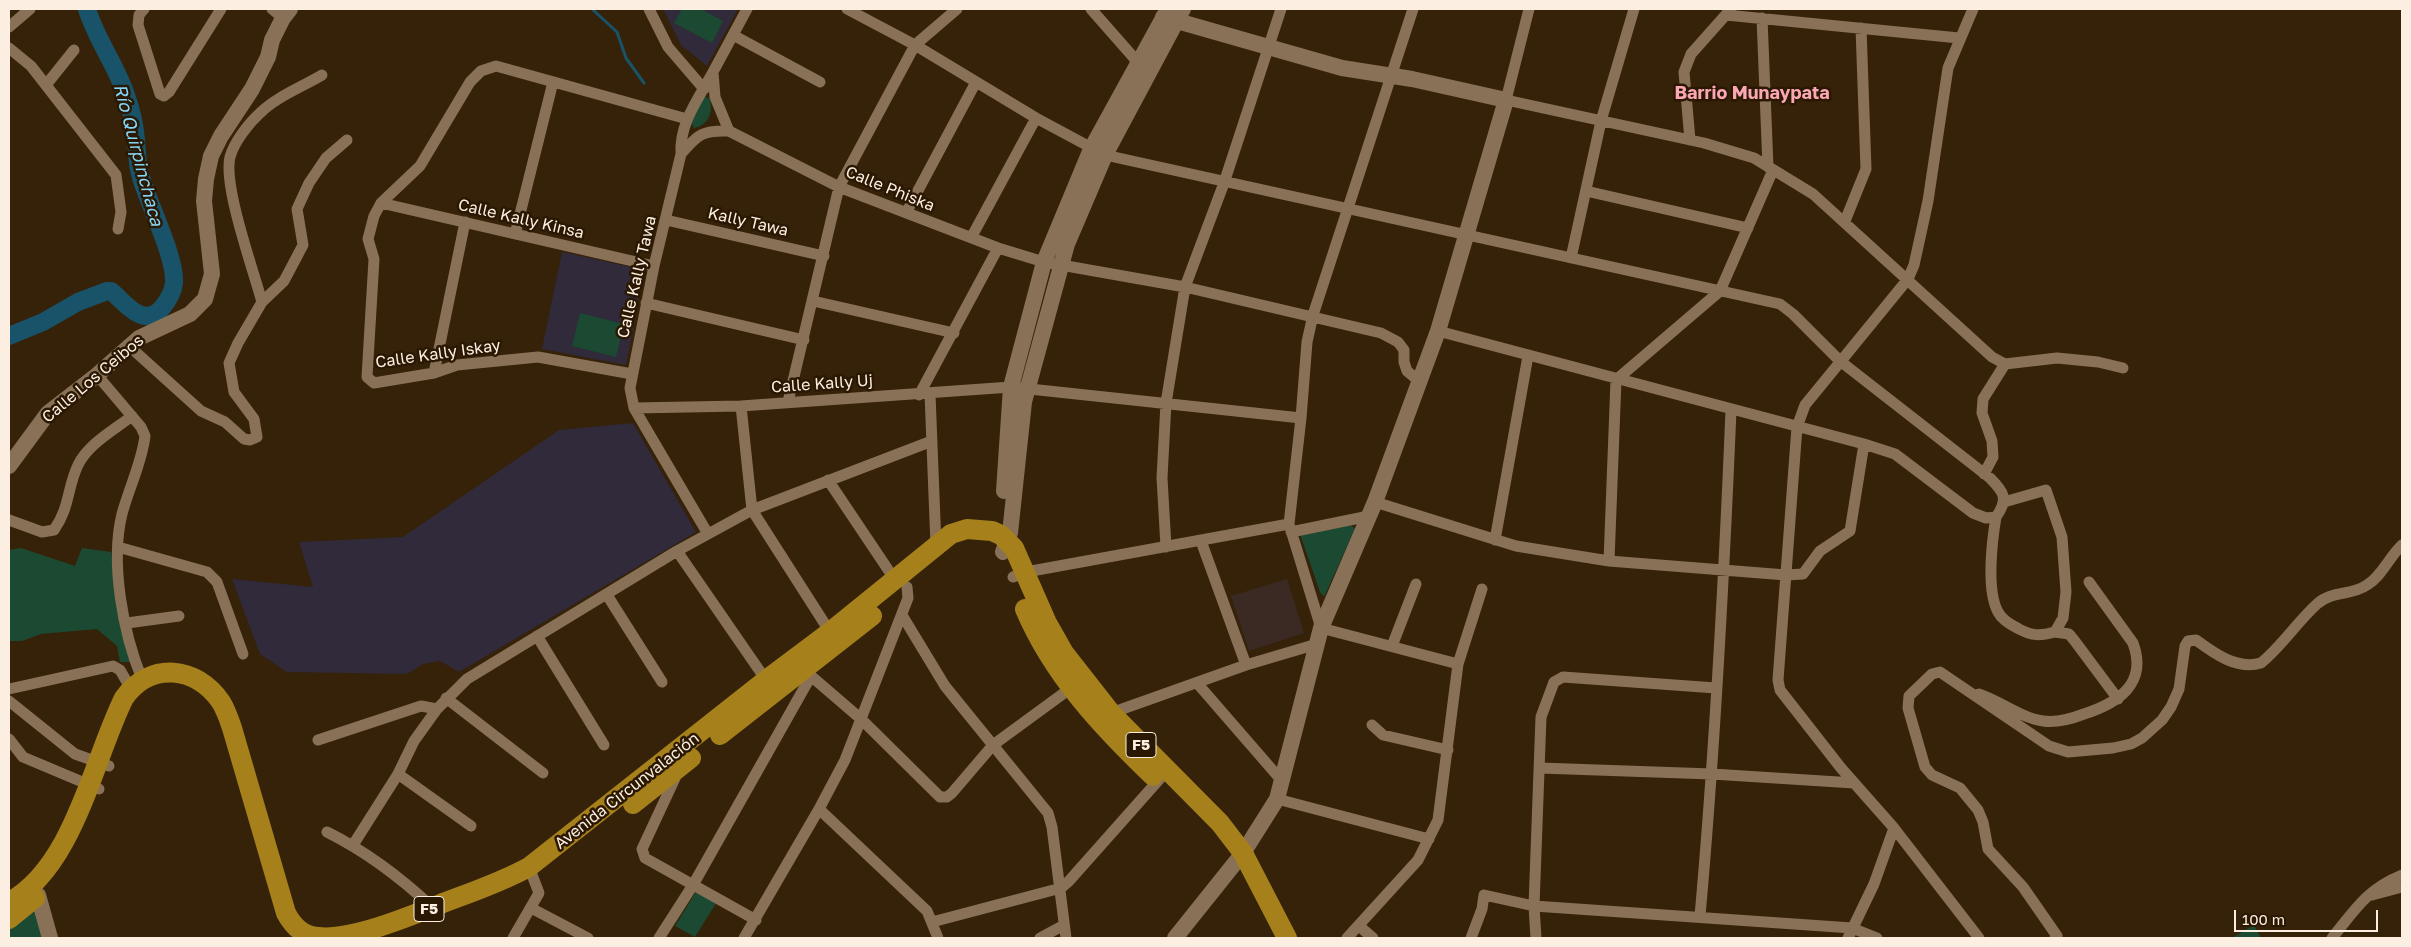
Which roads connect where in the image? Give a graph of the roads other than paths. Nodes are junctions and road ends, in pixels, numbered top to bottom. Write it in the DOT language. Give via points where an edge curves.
graph roads {
  1 [pos="30,9"];
  2 [pos="144,9"];
  3 [pos="221,9"];
  4 [pos="649,9"];
  5 [pos="747,9"];
  6 [pos="847,9"];
  7 [pos="957,9"];
  8 [pos="1281,9"];
  9 [pos="1413,9"];
  10 [pos="1529,9"];
  11 [pos="1634,9"];
  12 [pos="1973,9"];
  13 [pos="1094,10"];
  14 [pos="282,12"];
  15 [pos="1729,12"];
  16 [pos="1172,14"];
  17 [pos="1762,18"];
  18 [pos="10,25"];
  19 [pos="1861,28"];
  20 [pos="732,35"];
  21 [pos="1959,38"];
  22 [pos="915,45"];
  23 [pos="9,48"];
  24 [pos="1269,48"];
  25 [pos="74,50"];
  26 [pos="1144,68"];
  27 [pos="713,72"];
  28 [pos="322,75"];
  29 [pos="1389,77"];
  30 [pos="553,82"];
  31 [pos="820,82"];
  32 [pos="976,82"];
  33 [pos="46,85"];
  34 [pos="704,89"];
  35 [pos="1506,100"];
  36 [pos="1036,118"];
  37 [pos="687,119"];
  38 [pos="1601,121"];
  39 [pos="729,131"];
  40 [pos="347,140"];
  41 [pos="1690,140"];
  42 [pos="1098,152"];
  43 [pos="682,154"];
  44 [pos="1771,168"];
  45 [pos="1224,183"];
  46 [pos="839,187"];
  47 [pos="1586,191"];
  48 [pos="381,203"];
  49 [pos="1348,210"];
  50 [pos="906,213"];
  51 [pos="666,220"];
  52 [pos="1845,221"];
  53 [pos="465,222"];
  54 [pos="1748,228"];
  55 [pos="118,229"];
  56 [pos="515,234"];
  57 [pos="1466,235"];
  58 [pos="971,238"];
  59 [pos="998,248"];
  60 [pos="824,256"];
  61 [pos="1571,258"];
  62 [pos="1052,263"];
  63 [pos="654,266"];
  64 [pos="1908,279"];
  65 [pos="1185,287"];
  66 [pos="1720,290"];
  67 [pos="262,302"];
  68 [pos="813,302"];
  69 [pos="646,303"];
  70 [pos="1313,315"];
  71 [pos="1438,331"];
  72 [pos="954,333"];
  73 [pos="804,340"];
  74 [pos="129,346"];
  75 [pos="1528,356"];
  76 [pos="1840,361"];
  77 [pos="2005,364"];
  78 [pos="2123,368"];
  79 [pos="434,373"];
  80 [pos="632,374"];
  81 [pos="97,375"];
  82 [pos="1616,380"];
  83 [pos="1419,381"];
  84 [pos="1019,388"];
  85 [pos="925,394"];
  86 [pos="788,402"];
  87 [pos="1166,403"];
  88 [pos="741,406"];
  89 [pos="634,408"];
  90 [pos="1731,410"];
  91 [pos="132,416"];
  92 [pos="1302,418"];
  93 [pos="1797,427"];
  94 [pos="932,440"];
  95 [pos="1864,444"];
  96 [pos="9,465"];
  97 [pos="1984,474"];
  98 [pos="828,480"];
  99 [pos="2004,502"];
  100 [pos="1372,509"];
  101 [pos="752,510"];
  102 [pos="1996,517"];
  103 [pos="9,520"];
  104 [pos="1290,528"];
  105 [pos="708,534"];
  106 [pos="1496,540"];
  107 [pos="1201,541"];
  108 [pos="1002,544"];
  109 [pos="2402,545"];
  110 [pos="118,547"];
  111 [pos="1166,547"];
  112 [pos="677,551"];
  113 [pos="940,551"];
  114 [pos="1609,561"];
  115 [pos="1725,569"];
  116 [pos="1020,574"];
  117 [pos="1786,575"];
  118 [pos="900,581"];
  119 [pos="2089,582"];
  120 [pos="1416,584"];
  121 [pos="1482,589"];
  122 [pos="607,595"];
  123 [pos="902,615"];
  124 [pos="179,616"];
  125 [pos="127,623"];
  126 [pos="830,632"];
  127 [pos="2055,632"];
  128 [pos="537,636"];
  129 [pos="1319,636"];
  130 [pos="1392,646"];
  131 [pos="243,654"];
  132 [pos="1458,664"];
  133 [pos="1246,665"];
  134 [pos="809,672"];
  135 [pos="766,680"];
  136 [pos="662,682"];
  137 [pos="1197,683"];
  138 [pos="136,684"];
  139 [pos="1077,684"];
  140 [pos="1716,688"];
  141 [pos="1964,688"];
  142 [pos="10,689"];
  143 [pos="446,698"];
  144 [pos="2118,699"];
  145 [pos="9,701"];
  146 [pos="437,709"];
  147 [pos="1111,713"];
  148 [pos="861,719"];
  149 [pos="1372,725"];
  150 [pos="9,739"];
  151 [pos="318,740"];
  152 [pos="604,745"];
  153 [pos="994,745"];
  154 [pos="1448,750"];
  155 [pos="103,764"];
  156 [pos="1540,768"];
  157 [pos="669,770"];
  158 [pos="544,773"];
  159 [pos="398,774"];
  160 [pos="1712,774"];
  161 [pos="1162,776"];
  162 [pos="1282,781"];
  163 [pos="1854,783"];
  164 [pos="94,787"];
  165 [pos="1277,799"];
  166 [pos="819,809"];
  167 [pos="471,826"];
  168 [pos="1894,828"];
  169 [pos="328,832"];
  170 [pos="1429,839"];
  171 [pos="353,845"];
  172 [pos="1238,858"];
  173 [pos="532,874"];
  174 [pos="2402,875"];
  175 [pos="693,885"];
  176 [pos="2402,887"];
  177 [pos="1061,888"];
  178 [pos="21,896"];
  179 [pos="2360,903"];
  180 [pos="1534,906"];
  181 [pos="432,908"];
  182 [pos="530,908"];
  183 [pos="1700,916"];
  184 [pos="9,919"];
  185 [pos="756,920"];
  186 [pos="932,922"];
  187 [pos="1064,925"];
  188 [pos="1359,926"];
  189 [pos="1850,933"];
  190 [pos="50,938"];
  191 [pos="291,938"];
  192 [pos="377,938"];
  193 [pos="513,938"];
  194 [pos="585,938"];
  195 [pos="659,938"];
  196 [pos="744,938"];
  197 [pos="938,938"];
  198 [pos="1040,938"];
  199 [pos="1066,938"];
  200 [pos="1175,938"];
  201 [pos="1272,938"];
  202 [pos="1287,938"];
  203 [pos="1347,938"];
  204 [pos="1373,938"];
  205 [pos="1471,938"];
  206 [pos="1536,938"];
  207 [pos="1877,938"];
  208 [pos="1979,938"];
  209 [pos="2055,938"];
  210 [pos="2332,938"];
  1 -- 18 [label="street"];
  2 -- 3 [label="street" via="139,15 138,25 160,94 164,96"];
  4 -- 34 [label="street" via="668,47"];
  5 -- 20 [label="street, Calle Kally Tawa"];
  6 -- 22 [label="street"];
  7 -- 22 [label="street"];
  8 -- 24 [label="street"];
  9 -- 29 [label="street"];
  10 -- 35 [label="street"];
  11 -- 38 [label="street"];
  12 -- 21 [label="street"];
  13 -- 26 [label="street"];
  14 -- 74 [label="street, Calle Los Ceibos" via="268,57 212,156 204,201 212,274 205,300 190,314 151,331"];
  15 -- 17 [label="street"];
  15 -- 41 [label="street" via="1691,54 1684,72"];
  16 -- 24 [label="street"];
  16 -- 26 [label="street"];
  17 -- 19 [label="street"];
  17 -- 44 [label="street"];
  19 -- 21 [label="street"];
  19 -- 52 [label="street" via="1866,169"];
  20 -- 27 [label="street, Calle Kally Tawa"];
  20 -- 31 [label="street"];
  21 -- 64 [label="street" via="1948,68 1928,201"];
  22 -- 32 [label="street"];
  22 -- 46 [label="street"];
  23 -- 33 [label="street" via="31,66"];
  24 -- 29 [label="street"];
  24 -- 45 [label="street"];
  25 -- 33 [label="street"];
  26 -- 42 [label="street"];
  27 -- 34 [label="street, Calle Kally Tawa"];
  27 -- 39 [label="street" via="715,97"];
  28 -- 67 [label="street" via="259,113 233,147 230,158 229,182"];
  29 -- 35 [label="street"];
  29 -- 49 [label="street"];
  30 -- 37 [label="street"];
  30 -- 48 [label="street" via="496,66 481,71 470,82 420,166"];
  30 -- 56 [label="street"];
  32 -- 36 [label="street"];
  32 -- 50 [label="street"];
  33 -- 55 [label="street" via="116,175 121,212"];
  34 -- 37 [label="street, Calle Kally Tawa"];
  35 -- 38 [label="street"];
  35 -- 57 [label="street"];
  36 -- 42 [label="street"];
  36 -- 58 [label="street"];
  37 -- 43 [label="street, Calle Kally Tawa" via="680,140"];
  38 -- 41 [label="street"];
  38 -- 47 [label="street"];
  39 -- 43 [label="street" via="710,130 695,138"];
  39 -- 46 [label="street, Calle Phiska"];
  40 -- 67 [label="street" via="326,158 309,183 297,209 303,245 284,281"];
  41 -- 44 [label="street" via="1754,158"];
  42 -- 45 [label="street"];
  42 -- 62 [label="street"];
  43 -- 51 [label="street, Calle Kally Tawa"];
  44 -- 52 [label="street" via="1813,194"];
  44 -- 54 [label="street"];
  45 -- 49 [label="street"];
  45 -- 65 [label="street"];
  46 -- 50 [label="street, Calle Phiska"];
  46 -- 60 [label="street"];
  47 -- 54 [label="street"];
  47 -- 61 [label="street"];
  48 -- 53 [label="street, Calle Kally Kinsa"];
  48 -- 79 [label="street, Calle Kally Iskay" via="368,239 374,260 367,377 374,383"];
  49 -- 57 [label="street"];
  49 -- 70 [label="street"];
  50 -- 58 [label="street, Calle Phiska"];
  51 -- 60 [label="street, Kally Tawa"];
  51 -- 63 [label="street, Calle Kally Tawa"];
  52 -- 64 [label="street"];
  53 -- 56 [label="street, Calle Kally Kinsa"];
  53 -- 79 [label="street"];
  54 -- 66 [label="street"];
  56 -- 63 [label="street, Calle Kally Kinsa"];
  57 -- 61 [label="street"];
  57 -- 71 [label="street"];
  58 -- 59 [label="street, Calle Phiska"];
  59 -- 62 [label="street, Calle Phiska"];
  59 -- 72 [label="street"];
  60 -- 68 [label="street"];
  61 -- 66 [label="street"];
  62 -- 65 [label="street, Calle Phiska"];
  62 -- 84 [label="street"];
  63 -- 69 [label="street, Calle Kally Tawa"];
  64 -- 76 [label="street"];
  64 -- 77 [label="street" via="1992,357"];
  65 -- 70 [label="street, Calle Phiska"];
  65 -- 87 [label="street"];
  66 -- 76 [label="street" via="1780,304"];
  66 -- 82 [label="street"];
  67 -- 74 [label="street" via="229,363 234,392 254,419 258,431 258,437 250,440 244,439 225,422 201,411"];
  68 -- 72 [label="street"];
  68 -- 73 [label="street"];
  69 -- 73 [label="street"];
  69 -- 80 [label="street, Calle Kally Tawa"];
  70 -- 83 [label="street, Calle Phiska" via="1381,332 1398,342 1404,350 1407,371"];
  70 -- 92 [label="street" via="1307,342"];
  71 -- 75 [label="street"];
  71 -- 83 [label="street"];
  72 -- 85 [label="street"];
  73 -- 86 [label="street"];
  74 -- 81 [label="street, Calle Los Ceibos"];
  75 -- 82 [label="street"];
  75 -- 106 [label="street"];
  76 -- 93 [label="street" via="1805,405"];
  76 -- 97 [label="street"];
  77 -- 78 [label="street" via="2057,358"];
  77 -- 97 [label="street" via="1983,399 1982,413 1992,440 1993,457"];
  79 -- 80 [label="street, Calle Kally Iskay" via="457,364 538,357"];
  80 -- 89 [label="street, Calle Kally Tawa" via="630,388"];
  81 -- 91 [label="street"];
  81 -- 96 [label="street, Calle Los Ceibos" via="48,413"];
  82 -- 90 [label="street"];
  82 -- 114 [label="street"];
  83 -- 100 [label="street"];
  84 -- 85 [label="street, Calle Kally Uj"];
  84 -- 87 [label="street, Calle Kally Uj"];
  84 -- 108 [label="street" via="1021,417"];
  85 -- 86 [label="street, Calle Kally Uj"];
  85 -- 94 [label="street"];
  86 -- 88 [label="street, Calle Kally Uj"];
  87 -- 92 [label="street, Calle Kally Uj"];
  87 -- 111 [label="street" via="1162,478"];
  88 -- 89 [label="street, Calle Kally Uj"];
  88 -- 101 [label="street"];
  89 -- 105 [label="street"];
  90 -- 93 [label="street"];
  90 -- 115 [label="street"];
  91 -- 103 [label="street" via="83,457 64,516 54,530 42,532"];
  91 -- 110 [label="street" via="141,426 144,443 122,515"];
  92 -- 104 [label="street"];
  93 -- 95 [label="street"];
  93 -- 117 [label="street"];
  94 -- 98 [label="street"];
  94 -- 113 [label="street"];
  95 -- 102 [label="street" via="1895,454 1973,513 1986,518"];
  95 -- 117 [label="street" via="1850,531 1820,552 1803,574"];
  97 -- 99 [label="street" via="1999,487"];
  98 -- 101 [label="street"];
  98 -- 118 [label="street"];
  99 -- 102 [label="street"];
  99 -- 127 [label="street" via="2046,490 2062,538 2066,592 2063,618"];
  100 -- 104 [label="street"];
  100 -- 106 [label="street"];
  100 -- 129 [label="street"];
  101 -- 105 [label="street"];
  101 -- 126 [label="street"];
  102 -- 127 [label="street" via="1991,550 1993,596 1998,612 2008,623 2028,634 2039,636"];
  104 -- 107 [label="street"];
  104 -- 129 [label="street"];
  105 -- 112 [label="street"];
  106 -- 114 [label="street"];
  107 -- 111 [label="street"];
  107 -- 133 [label="street"];
  108 -- 113 [label="highway, Avenida Circunvalación / F5" via="979,540"];
  108 -- 116 [label="highway, F5" via="1020,558"];
  109 -- 141 [label="street" via="2368,585 2358,590 2334,593 2318,603 2261,663 2251,666 2235,663 2196,640 2188,641 2182,655 2179,689 2171,707 2162,720 2131,744 2068,752 2048,746"];
  110 -- 125 [label="street" via="117,575"];
  110 -- 131 [label="street" via="207,572 217,582"];
  111 -- 116 [label="street"];
  112 -- 122 [label="street"];
  112 -- 135 [label="street"];
  113 -- 118 [label="highway, Avenida Circunvalación / F5"];
  114 -- 115 [label="street"];
  115 -- 117 [label="street"];
  115 -- 140 [label="street"];
  116 -- 139 [label="highway, F5" via="1026,611 1039,638 1051,660"];
  117 -- 163 [label="street" via="1778,680 1780,690"];
  118 -- 123 [label="street" via="908,598"];
  118 -- 126 [label="highway, Avenida Circunvalación / F5"];
  118 -- 134 [label="highway, Avenida Circunvalación / F5"];
  119 -- 144 [label="street" via="2133,643 2137,654 2133,679"];
  120 -- 130 [label="street"];
  121 -- 132 [label="street"];
  122 -- 128 [label="street"];
  122 -- 136 [label="street"];
  123 -- 148 [label="street"];
  123 -- 153 [label="street" via="945,686"];
  124 -- 125 [label="street"];
  125 -- 138 [label="street"];
  126 -- 135 [label="highway, Avenida Circunvalación / F5"];
  127 -- 144 [label="street" via="2069,634"];
  128 -- 143 [label="street" via="467,679"];
  128 -- 152 [label="street"];
  129 -- 130 [label="street"];
  129 -- 133 [label="street"];
  129 -- 162 [label="street"];
  130 -- 132 [label="street"];
  132 -- 154 [label="street"];
  133 -- 137 [label="street"];
  134 -- 148 [label="street"];
  134 -- 157 [label="highway, Avenida Circunvalación / F5"];
  134 -- 175 [label="street"];
  135 -- 157 [label="highway, Avenida Circunvalación / F5"];
  137 -- 147 [label="street"];
  137 -- 162 [label="street"];
  138 -- 142 [label="street" via="113,666"];
  138 -- 155 [label="highway" via="117,713"];
  138 -- 181 [label="highway, Avenida Circunvalación / F5" via="164,672 186,674 208,687 221,703 232,728 284,907 297,929 309,936 332,937"];
  139 -- 147 [label="highway, F5"];
  139 -- 153 [label="street"];
  139 -- 161 [label="highway, F5" via="1099,720"];
  140 -- 156 [label="street" via="1563,677 1554,682 1541,717"];
  140 -- 160 [label="street"];
  141 -- 144 [label="street" via="2042,721 2070,719 2108,706"];
  141 -- 209 [label="street" via="1940,672 1932,674 1909,696 1908,708 1925,767 1932,775 1960,788 1978,810 1988,849 2040,910 2054,930"];
  143 -- 146 [label="street"];
  143 -- 158 [label="street"];
  145 -- 155 [label="street" via="75,754"];
  146 -- 151 [label="street" via="421,706"];
  146 -- 159 [label="street" via="414,741"];
  147 -- 161 [label="highway, F5"];
  148 -- 153 [label="street" via="940,797 948,797"];
  148 -- 166 [label="street"];
  149 -- 154 [label="street" via="1383,735"];
  150 -- 164 [label="street" via="23,757"];
  153 -- 177 [label="street" via="1048,813"];
  154 -- 170 [label="street" via="1438,820"];
  155 -- 164 [label="highway"];
  155 -- 191 [label="highway" via="131,712 147,691 156,686 178,684 198,694 216,720 274,919"];
  156 -- 160 [label="street"];
  156 -- 180 [label="street"];
  157 -- 173 [label="highway, Avenida Circunvalación / F5"];
  157 -- 175 [label="street" via="642,854"];
  159 -- 167 [label="street"];
  159 -- 171 [label="street"];
  160 -- 163 [label="street"];
  160 -- 183 [label="street"];
  161 -- 172 [label="highway, F5"];
  161 -- 177 [label="street"];
  162 -- 165 [label="street"];
  163 -- 168 [label="street"];
  164 -- 178 [label="highway" via="51,861"];
  165 -- 170 [label="street"];
  165 -- 172 [label="street"];
  166 -- 185 [label="street"];
  166 -- 186 [label="street" via="927,911"];
  168 -- 189 [label="street" via="1874,884"];
  168 -- 208 [label="street"];
  169 -- 171 [label="street"];
  170 -- 188 [label="street" via="1418,860"];
  171 -- 181 [label="street" via="390,870"];
  172 -- 200 [label="street"];
  172 -- 201 [label="highway, F5"];
  172 -- 202 [label="highway, F5"];
  173 -- 181 [label="highway, Avenida Circunvalación / F5" via="497,883"];
  173 -- 182 [label="street" via="538,893"];
  173 -- 192 [label="highway, Avenida Circunvalación / F5" via="520,888"];
  174 -- 179 [label="street" via="2383,882"];
  175 -- 185 [label="street"];
  175 -- 195 [label="street"];
  176 -- 179 [label="street" via="2373,895"];
  177 -- 186 [label="street"];
  177 -- 187 [label="street"];
  178 -- 184 [label="highway"];
  178 -- 190 [label="street"];
  179 -- 210 [label="street"];
  180 -- 183 [label="street"];
  180 -- 205 [label="street" via="1484,895"];
  180 -- 206 [label="street"];
  182 -- 193 [label="street"];
  182 -- 194 [label="street"];
  183 -- 189 [label="street"];
  185 -- 196 [label="street"];
  186 -- 197 [label="street"];
  187 -- 198 [label="street"];
  187 -- 199 [label="street"];
  188 -- 203 [label="street"];
  188 -- 204 [label="street"];
  189 -- 207 [label="street"];
}
